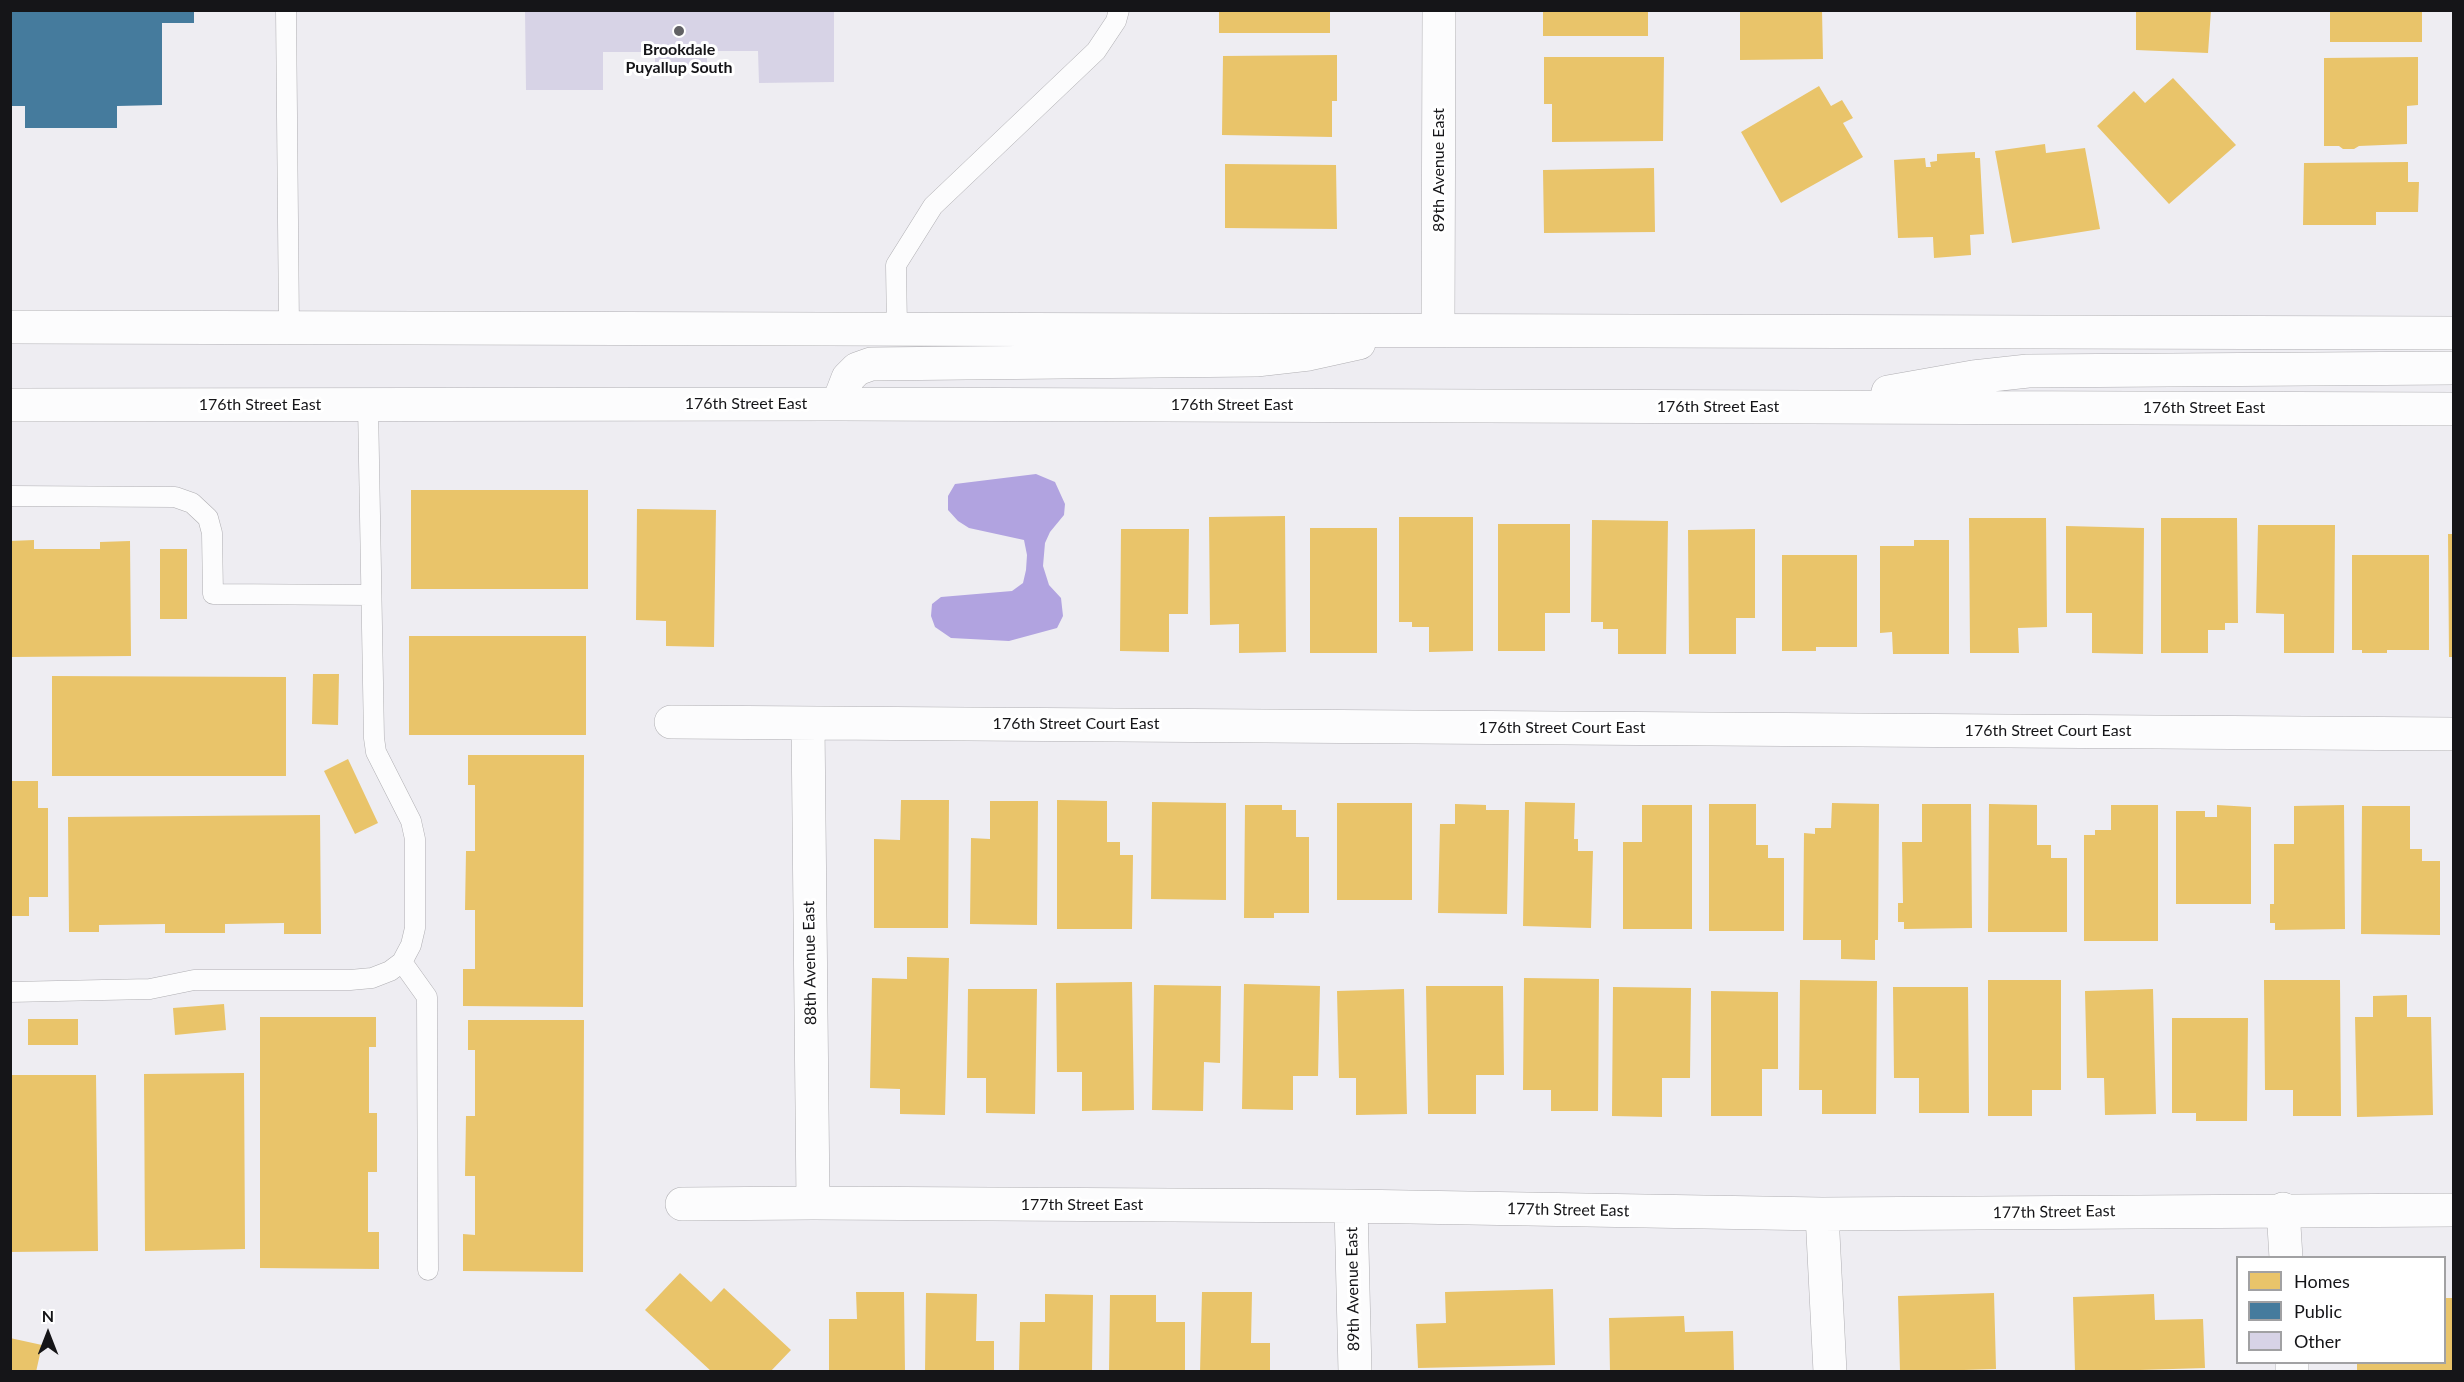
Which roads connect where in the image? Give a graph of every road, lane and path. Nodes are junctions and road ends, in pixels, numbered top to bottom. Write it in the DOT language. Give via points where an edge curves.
graph roads {
  1 [pos="286,10"];
  2 [pos="1119,10"];
  3 [pos="1439,10"];
  4 [pos="10,327"];
  5 [pos="289,327"];
  6 [pos="897,329"];
  7 [pos="1427,330"];
  8 [pos="2454,333"];
  9 [pos="2454,368"];
  10 [pos="838,404"];
  11 [pos="10,405"];
  12 [pos="368,405"];
  13 [pos="1800,407"];
  14 [pos="2454,409"];
  15 [pos="10,496"];
  16 [pos="371,595"];
  17 [pos="671,722"];
  18 [pos="808,723"];
  19 [pos="2454,734"];
  20 [pos="402,962"];
  21 [pos="10,992"];
  22 [pos="813,1203"];
  23 [pos="682,1204"];
  24 [pos="1351,1206"];
  25 [pos="2283,1209"];
  26 [pos="2454,1210"];
  27 [pos="1822,1214"];
  28 [pos="2286,1256"];
  29 [pos="428,1270"];
  30 [pos="1355,1371"];
  31 [pos="1830,1371"];
  1 -- 5 [label="lane"];
  2 -- 6 [label="lane" via="1096,51 933,206 896,265"];
  3 -- 7 [label="main road, 89th Avenue East"];
  4 -- 5 [label="main road"];
  5 -- 6 [label="main road"];
  6 -- 7 [label="main road"];
  7 -- 8 [label="main road"];
  7 -- 10 [label="main road" via="1309,354 1256,360 871,364 857,369 848,378"];
  9 -- 13 [label="main road" via="2028,371"];
  10 -- 12 [label="main road, 176th Street East"];
  10 -- 13 [label="main road, 176th Street East"];
  11 -- 12 [label="main road, 176th Street East"];
  12 -- 16 [label="lane"];
  13 -- 14 [label="main road, 176th Street East"];
  15 -- 16 [label="lane" via="175,497 192,503 208,518 212,533 213,594"];
  16 -- 20 [label="lane" via="376,752 416,839 416,928"];
  17 -- 18 [label="main road, 176th Street Court East"];
  18 -- 19 [label="main road, 176th Street Court East"];
  18 -- 22 [label="main road, 88th Avenue East"];
  20 -- 21 [label="lane" via="372,978 350,980 194,980 150,989"];
  20 -- 29 [label="lane" via="427,997"];
  22 -- 23 [label="main road, 177th Street East"];
  22 -- 24 [label="main road, 177th Street East"];
  24 -- 27 [label="main road, 177th Street East"];
  24 -- 30 [label="main road, 89th Avenue East"];
  25 -- 26 [label="main road, 177th Street East"];
  25 -- 27 [label="main road, 177th Street East"];
  25 -- 28 [label="main road"];
  27 -- 31 [label="main road"];
}
